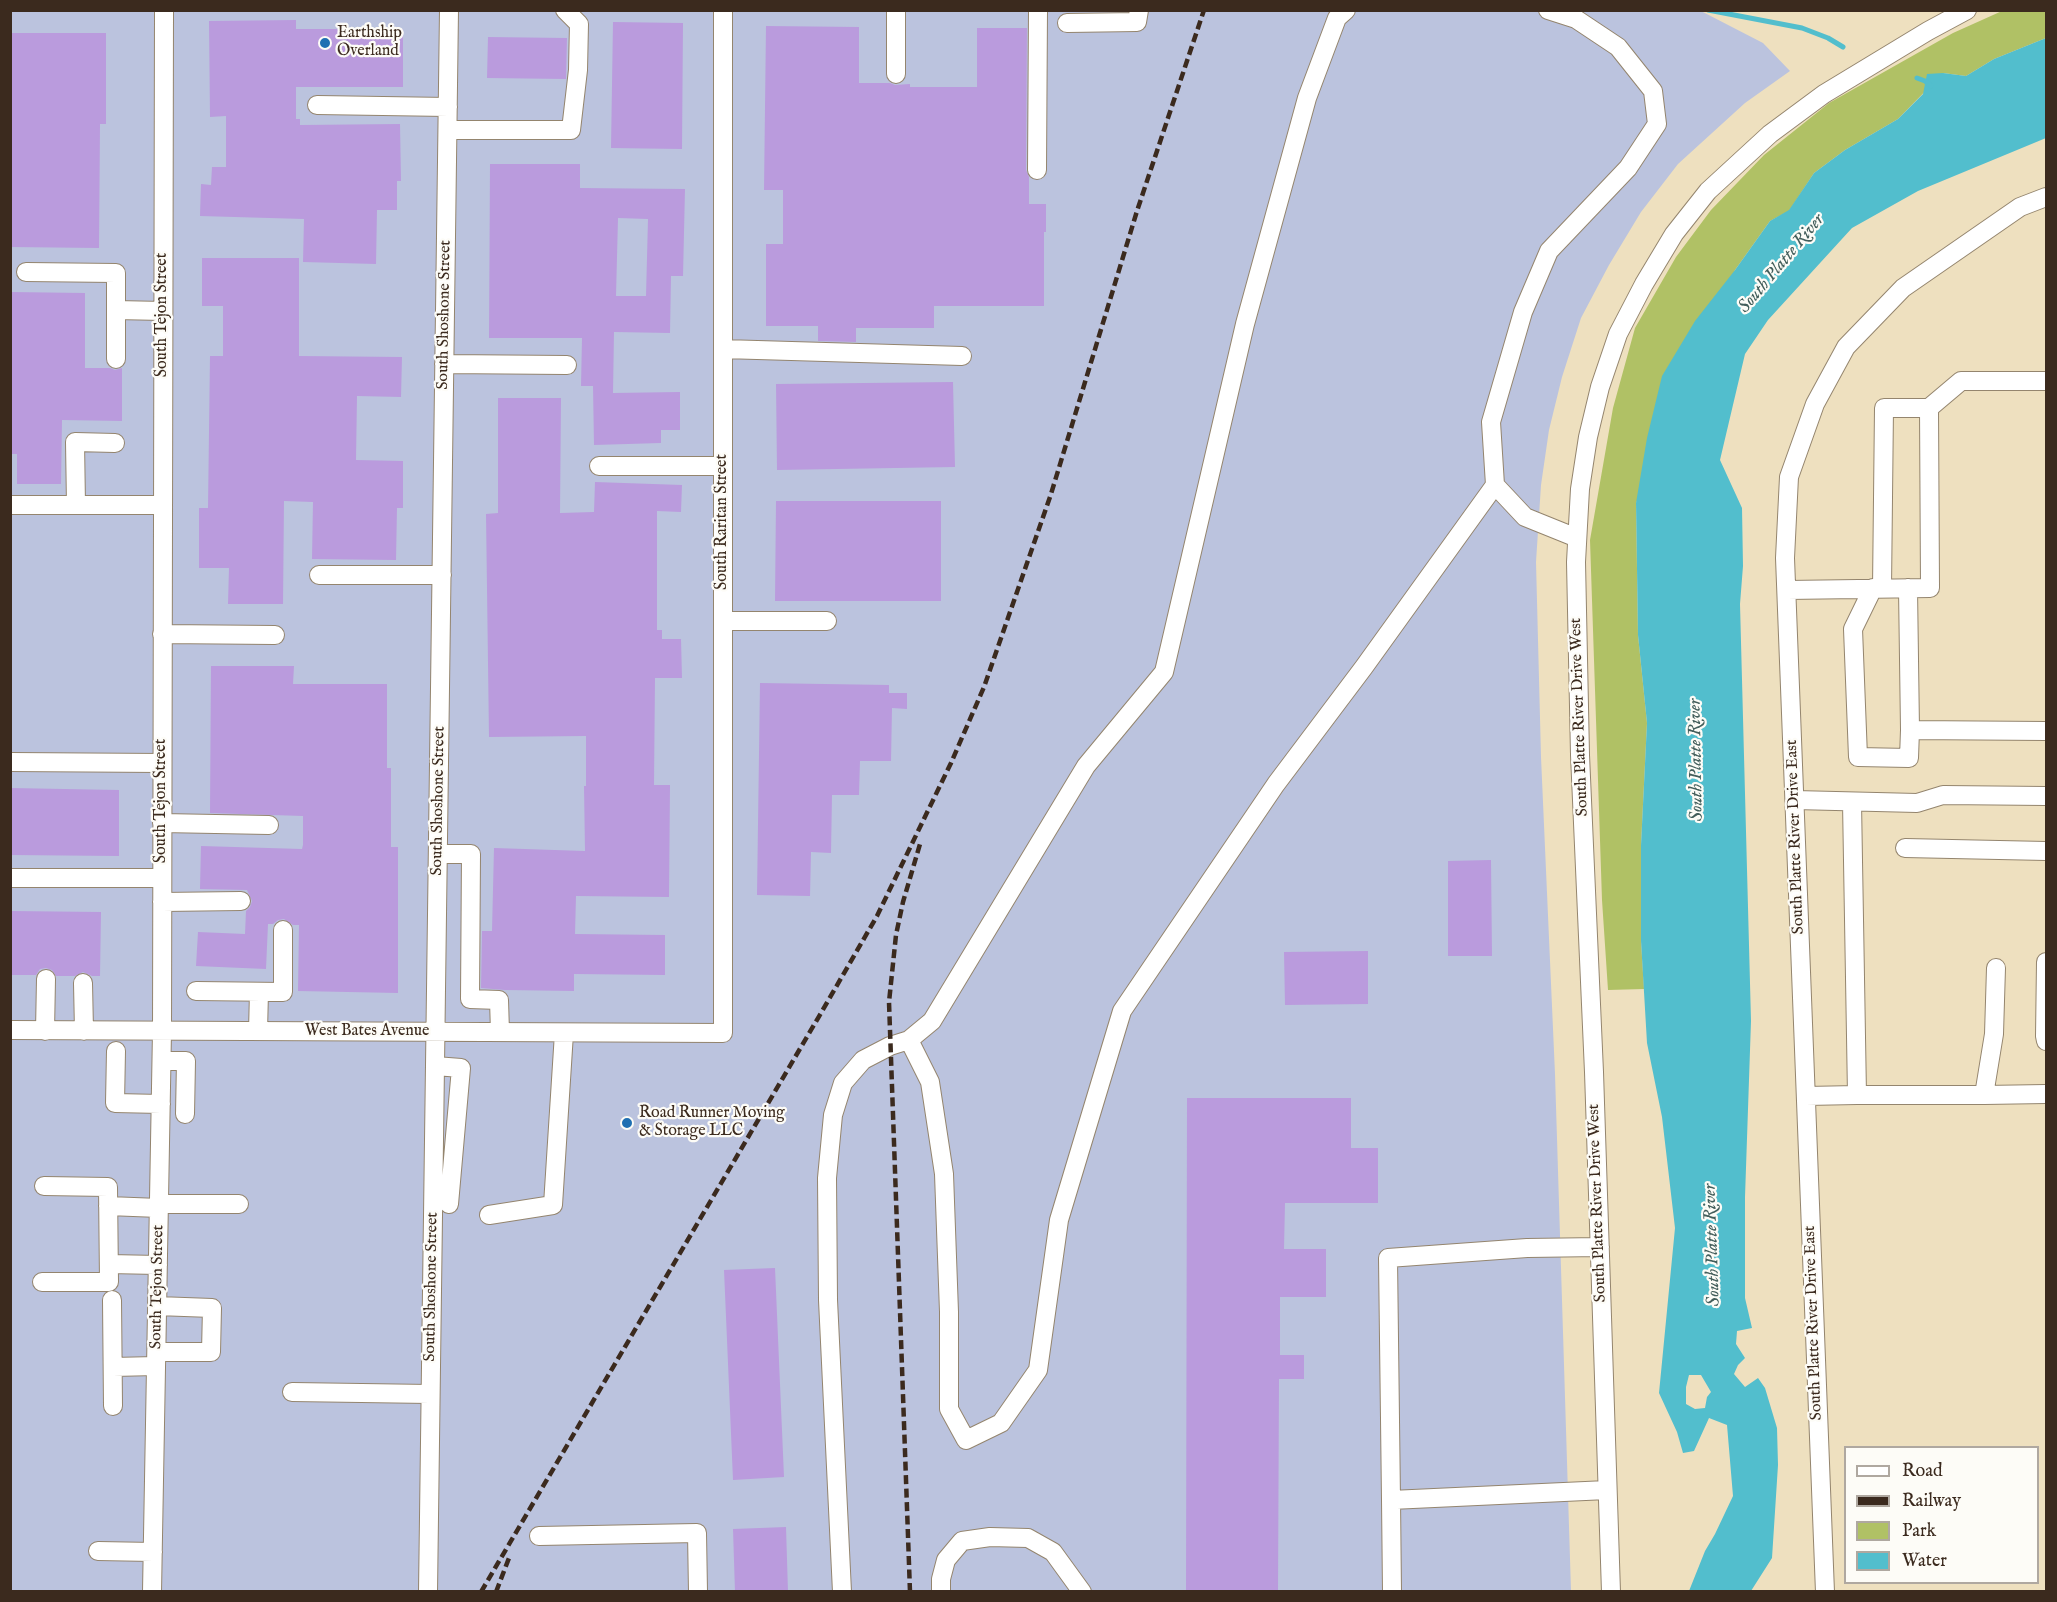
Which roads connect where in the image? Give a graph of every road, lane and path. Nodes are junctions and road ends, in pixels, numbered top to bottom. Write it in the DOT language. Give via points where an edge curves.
graph roads {
  1 [pos="164,10"];
  2 [pos="449,10"];
  3 [pos="566,10"];
  4 [pos="723,10"];
  5 [pos="896,10"];
  6 [pos="1038,10"];
  7 [pos="1139,10"];
  8 [pos="1346,10"];
  9 [pos="1548,10"];
  10 [pos="1967,10"];
  11 [pos="1067,23"];
  12 [pos="896,74"];
  13 [pos="317,105"];
  14 [pos="448,107"];
  15 [pos="448,130"];
  16 [pos="1037,170"];
  17 [pos="2046,197"];
  18 [pos="26,272"];
  19 [pos="116,310"];
  20 [pos="163,311"];
  21 [pos="723,349"];
  22 [pos="962,356"];
  23 [pos="116,359"];
  24 [pos="444,364"];
  25 [pos="567,366"];
  26 [pos="2046,381"];
  27 [pos="1929,408"];
  28 [pos="115,442"];
  29 [pos="599,466"];
  30 [pos="723,466"];
  31 [pos="1494,485"];
  32 [pos="10,504"];
  33 [pos="76,504"];
  34 [pos="162,505"];
  35 [pos="1577,538"];
  36 [pos="320,575"];
  37 [pos="442,575"];
  38 [pos="1877,588"];
  39 [pos="1908,588"];
  40 [pos="1787,590"];
  41 [pos="723,621"];
  42 [pos="827,621"];
  43 [pos="162,634"];
  44 [pos="275,635"];
  45 [pos="1910,730"];
  46 [pos="2046,731"];
  47 [pos="10,762"];
  48 [pos="162,763"];
  49 [pos="2046,796"];
  50 [pos="1795,800"];
  51 [pos="1851,802"];
  52 [pos="162,823"];
  53 [pos="268,825"];
  54 [pos="1905,848"];
  55 [pos="2046,851"];
  56 [pos="438,854"];
  57 [pos="10,878"];
  58 [pos="162,878"];
  59 [pos="162,902"];
  60 [pos="241,902"];
  61 [pos="284,930"];
  62 [pos="2046,962"];
  63 [pos="1996,968"];
  64 [pos="46,979"];
  65 [pos="83,983"];
  66 [pos="196,991"];
  67 [pos="259,992"];
  68 [pos="10,1030"];
  69 [pos="45,1030"];
  70 [pos="84,1031"];
  71 [pos="162,1031"];
  72 [pos="258,1031"];
  73 [pos="436,1032"];
  74 [pos="500,1032"];
  75 [pos="564,1033"];
  76 [pos="723,1033"];
  77 [pos="909,1041"];
  78 [pos="2046,1041"];
  79 [pos="116,1051"];
  80 [pos="162,1061"];
  81 [pos="435,1066"];
  82 [pos="2046,1094"];
  83 [pos="1857,1095"];
  84 [pos="1984,1095"];
  85 [pos="1806,1096"];
  86 [pos="161,1104"];
  87 [pos="185,1114"];
  88 [pos="44,1186"];
  89 [pos="239,1204"];
  90 [pos="449,1204"];
  91 [pos="108,1206"];
  92 [pos="159,1206"];
  93 [pos="489,1215"];
  94 [pos="1600,1247"];
  95 [pos="109,1264"];
  96 [pos="158,1265"];
  97 [pos="42,1282"];
  98 [pos="112,1300"];
  99 [pos="157,1306"];
  100 [pos="157,1359"];
  101 [pos="113,1367"];
  102 [pos="292,1392"];
  103 [pos="430,1394"];
  104 [pos="113,1406"];
  105 [pos="1607,1490"];
  106 [pos="1391,1500"];
  107 [pos="539,1536"];
  108 [pos="98,1551"];
  109 [pos="153,1552"];
  110 [pos="152,1592"];
  111 [pos="428,1592"];
  112 [pos="698,1592"];
  113 [pos="842,1592"];
  114 [pos="941,1592"];
  115 [pos="1082,1592"];
  116 [pos="1392,1592"];
  117 [pos="1611,1592"];
  118 [pos="1825,1592"];
  1 -- 20 [label="street, South Tejon Street"];
  2 -- 14 [label="street, South Shoshone Street"];
  3 -- 15 [label="street" via="579,24 571,130"];
  4 -- 21 [label="street, South Raritan Street"];
  5 -- 12 [label="street"];
  6 -- 16 [label="street"];
  7 -- 11 [label="street" via="1137,22"];
  8 -- 77 [label="street" via="1337,18 1307,98 1245,324 1164,672 1086,766 932,1021"];
  9 -- 31 [label="street" via="1576,19 1618,47 1653,91 1657,124 1628,168 1549,251 1523,312 1491,422"];
  10 -- 35 [label="street, South Platte River Drive West" via="1833,89 1770,134 1708,191 1674,234 1618,334 1600,387 1580,489"];
  13 -- 14 [label="street"];
  14 -- 15 [label="street, South Shoshone Street"];
  15 -- 24 [label="street, South Shoshone Street"];
  17 -- 40 [label="street, South Platte River Drive East" via="2020,207 1903,288 1846,347 1815,404 1789,477"];
  18 -- 19 [label="street" via="116,273"];
  19 -- 20 [label="street"];
  19 -- 23 [label="street"];
  20 -- 34 [label="street, South Tejon Street"];
  21 -- 22 [label="street"];
  21 -- 30 [label="street, South Raritan Street"];
  24 -- 25 [label="street"];
  24 -- 37 [label="street, South Shoshone Street"];
  26 -- 27 [label="street" via="1961,381"];
  27 -- 38 [label="street" via="1884,408"];
  27 -- 39 [label="street" via="1930,588"];
  28 -- 33 [label="street" via="75,442"];
  29 -- 30 [label="street"];
  30 -- 41 [label="street, South Raritan Street"];
  31 -- 35 [label="street" via="1525,517"];
  31 -- 77 [label="street" via="1276,784 1122,1011 1059,1220 1038,1370 1001,1423 966,1440 949,1409 944,1174 930,1082"];
  32 -- 33 [label="street"];
  33 -- 34 [label="street"];
  34 -- 43 [label="street, South Tejon Street"];
  35 -- 94 [label="street, South Platte River Drive West" via="1580,755"];
  36 -- 37 [label="street"];
  37 -- 56 [label="street, South Shoshone Street"];
  38 -- 39 [label="street"];
  38 -- 40 [label="street"];
  38 -- 45 [label="street" via="1853,629 1858,757 1910,758"];
  39 -- 45 [label="street"];
  40 -- 50 [label="street, South Platte River Drive East"];
  41 -- 42 [label="street"];
  41 -- 76 [label="street, South Raritan Street"];
  43 -- 44 [label="street"];
  43 -- 48 [label="street, South Tejon Street"];
  45 -- 46 [label="street"];
  47 -- 48 [label="street"];
  48 -- 52 [label="street, South Tejon Street"];
  49 -- 51 [label="street" via="1943,795 1917,803"];
  50 -- 51 [label="street"];
  50 -- 85 [label="street, South Platte River Drive East"];
  51 -- 83 [label="street"];
  52 -- 53 [label="street"];
  52 -- 58 [label="street, South Tejon Street"];
  54 -- 55 [label="street"];
  56 -- 73 [label="street, South Shoshone Street"];
  56 -- 74 [label="street" via="471,854 470,999 499,1000"];
  57 -- 58 [label="street"];
  58 -- 59 [label="street, South Tejon Street"];
  59 -- 60 [label="street"];
  59 -- 71 [label="street, South Tejon Street"];
  61 -- 67 [label="street" via="283,992"];
  62 -- 78 [label="street"];
  63 -- 84 [label="street" via="1994,1034"];
  64 -- 69 [label="street"];
  65 -- 70 [label="street"];
  66 -- 67 [label="street"];
  67 -- 72 [label="street"];
  68 -- 69 [label="street, West Bates Avenue"];
  69 -- 70 [label="street, West Bates Avenue"];
  70 -- 71 [label="street, West Bates Avenue"];
  71 -- 72 [label="street, West Bates Avenue"];
  71 -- 80 [label="street, South Tejon Street"];
  72 -- 73 [label="street, West Bates Avenue"];
  73 -- 74 [label="street, West Bates Avenue"];
  73 -- 81 [label="street, South Shoshone Street"];
  74 -- 75 [label="street, West Bates Avenue"];
  75 -- 76 [label="street, West Bates Avenue"];
  75 -- 93 [label="street" via="553,1205"];
  77 -- 113 [label="street" via="863,1060 843,1083 833,1115 827,1178 828,1300"];
  79 -- 86 [label="street" via="115,1103"];
  80 -- 86 [label="street, South Tejon Street"];
  80 -- 87 [label="street" via="186,1061"];
  81 -- 90 [label="street" via="461,1068"];
  81 -- 103 [label="street, South Shoshone Street"];
  82 -- 84 [label="street"];
  83 -- 84 [label="street"];
  83 -- 85 [label="street"];
  85 -- 118 [label="street, South Platte River Drive East"];
  86 -- 92 [label="street, South Tejon Street"];
  88 -- 91 [label="street" via="108,1187"];
  89 -- 92 [label="street"];
  91 -- 92 [label="street"];
  91 -- 95 [label="street"];
  92 -- 96 [label="street, South Tejon Street"];
  94 -- 105 [label="street, South Platte River Drive West"];
  94 -- 106 [label="street" via="1388,1258"];
  95 -- 96 [label="street"];
  95 -- 97 [label="street" via="109,1282"];
  96 -- 99 [label="street, South Tejon Street"];
  98 -- 101 [label="street"];
  99 -- 100 [label="street, South Tejon Street"];
  99 -- 100 [label="street" via="212,1308 211,1352"];
  100 -- 101 [label="street"];
  100 -- 109 [label="street, South Tejon Street"];
  101 -- 104 [label="street"];
  102 -- 103 [label="street"];
  103 -- 111 [label="street, South Shoshone Street"];
  105 -- 106 [label="street"];
  105 -- 117 [label="street, South Platte River Drive West"];
  106 -- 116 [label="street"];
  107 -- 112 [label="street" via="696,1533"];
  108 -- 109 [label="street"];
  109 -- 110 [label="street, South Tejon Street"];
  114 -- 115 [label="street" via="946,1560 962,1541 990,1537 1028,1538 1053,1552"];
}
